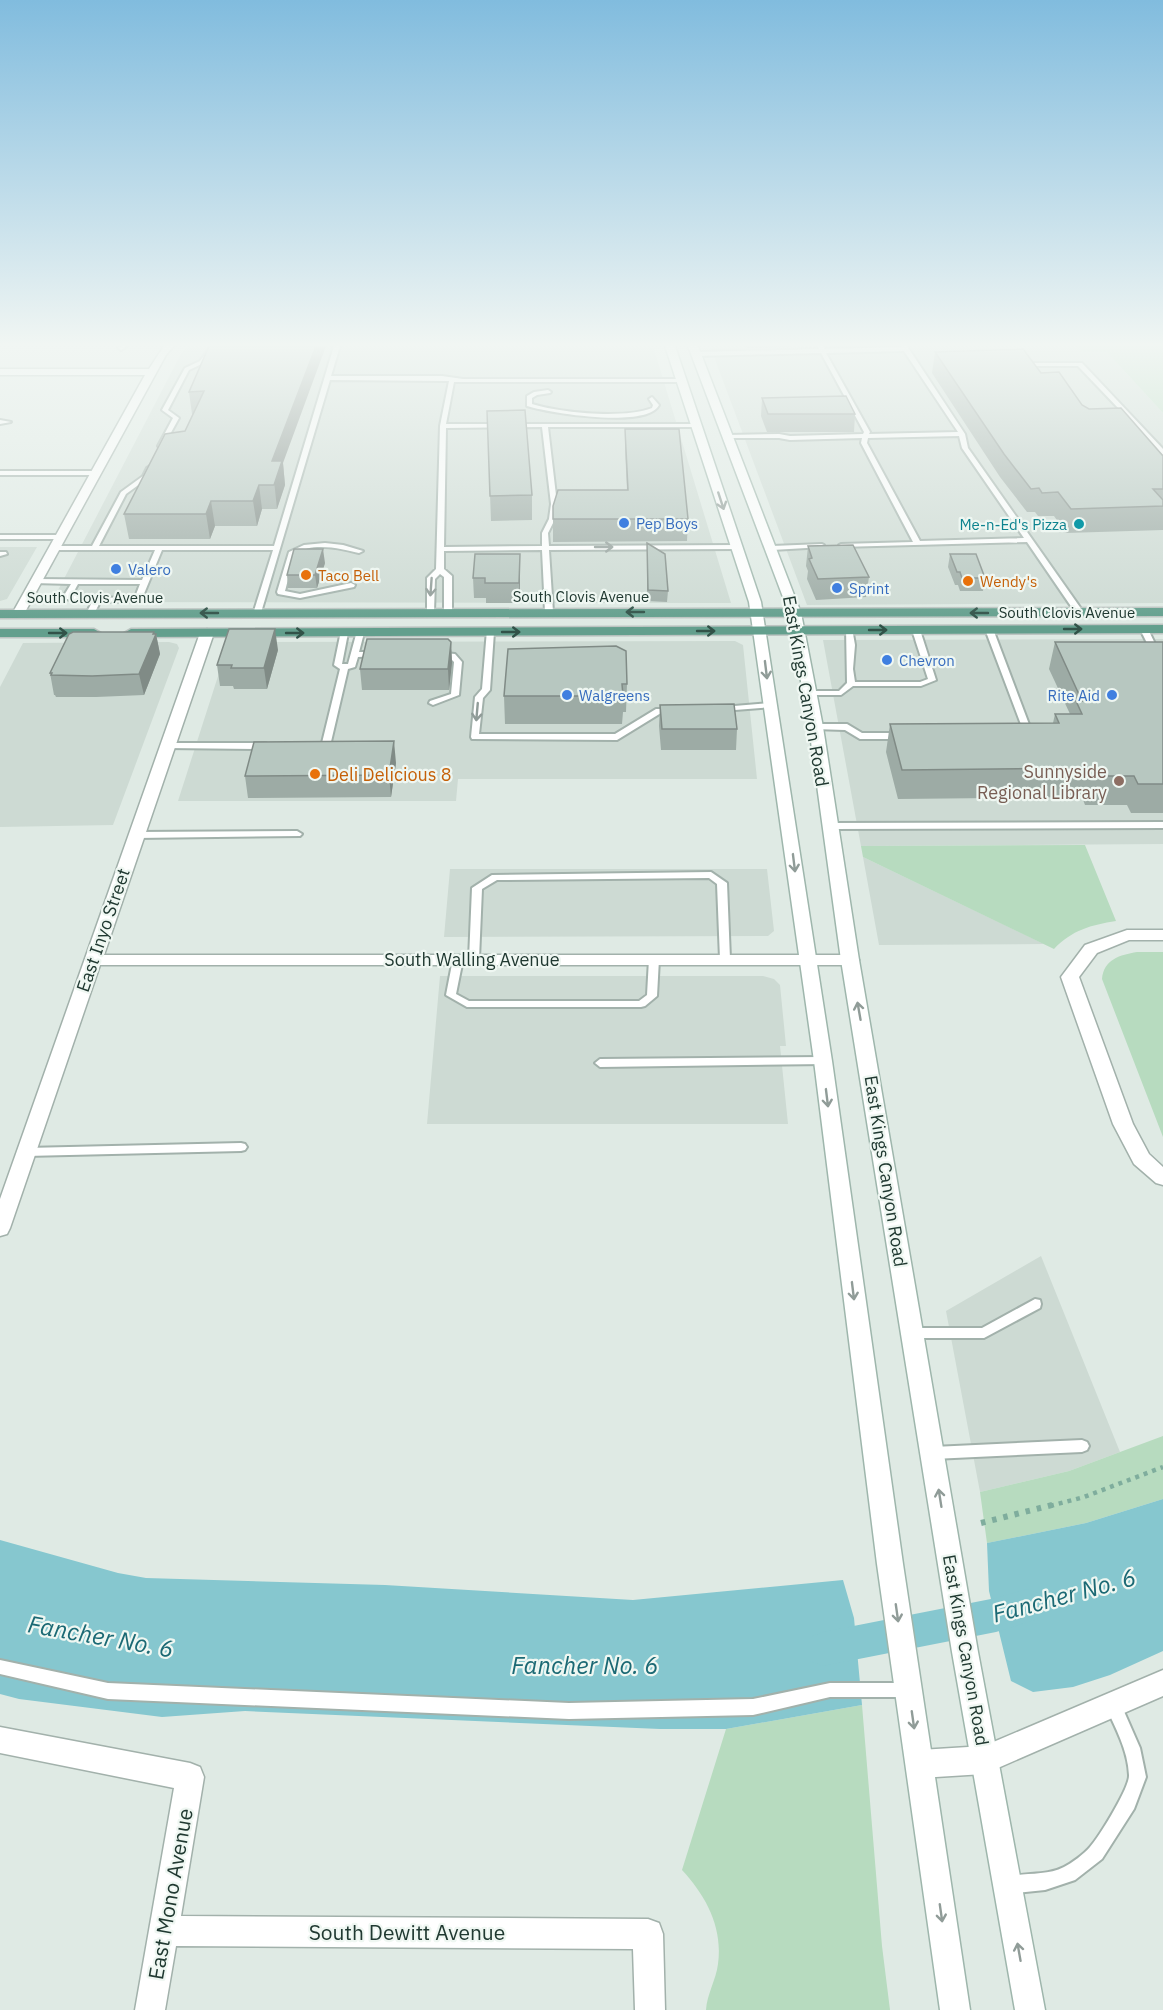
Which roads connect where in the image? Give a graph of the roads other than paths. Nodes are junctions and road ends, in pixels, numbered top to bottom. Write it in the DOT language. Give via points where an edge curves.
graph roads {
  1 [pos="114,440"];
  2 [pos="165,440"];
  3 [pos="309,440"];
  4 [pos="443,440"];
  5 [pos="547,440"];
  6 [pos="701,440"];
  7 [pos="728,440"];
  8 [pos="785,440"];
  9 [pos="864,440"];
  10 [pos="963,440"];
  11 [pos="1151,440"];
  12 [pos="1163,453"];
  13 [pos="95,473"];
  14 [pos="0,474"];
  15 [pos="0,537"];
  16 [pos="60,537"];
  17 [pos="1030,540"];
  18 [pos="917,543"];
  19 [pos="545,547"];
  20 [pos="737,547"];
  21 [pos="54,548"];
  22 [pos="94,548"];
  23 [pos="159,548"];
  24 [pos="277,548"];
  25 [pos="772,548"];
  26 [pos="441,549"];
  27 [pos="359,551"];
  28 [pos="440,570"];
  29 [pos="36,582"];
  30 [pos="75,582"];
  31 [pos="144,582"];
  32 [pos="351,585"];
  33 [pos="97,600"];
  34 [pos="330,612"];
  35 [pos="549,612"];
  36 [pos="1163,612"];
  37 [pos="430,613"];
  38 [pos="448,613"];
  39 [pos="795,613"];
  40 [pos="1080,613"];
  41 [pos="0,614"];
  42 [pos="18,614"];
  43 [pos="90,614"];
  44 [pos="257,614"];
  45 [pos="0,622"];
  46 [pos="758,622"];
  47 [pos="1163,628"];
  48 [pos="989,629"];
  49 [pos="1144,629"];
  50 [pos="849,630"];
  51 [pos="916,630"];
  52 [pos="799,631"];
  53 [pos="490,632"];
  54 [pos="0,633"];
  55 [pos="207,633"];
  56 [pos="344,633"];
  57 [pos="360,633"];
  58 [pos="389,654"];
  59 [pos="423,654"];
  60 [pos="355,655"];
  61 [pos="1160,655"];
  62 [pos="344,668"];
  63 [pos="851,684"];
  64 [pos="810,693"];
  65 [pos="433,704"];
  66 [pos="770,705"];
  67 [pos="712,710"];
  68 [pos="680,711"];
  69 [pos="816,727"];
  70 [pos="1018,735"];
  71 [pos="917,736"];
  72 [pos="168,746"];
  73 [pos="281,746"];
  74 [pos="304,746"];
  75 [pos="1163,825"];
  76 [pos="830,826"];
  77 [pos="297,834"];
  78 [pos="136,835"];
  79 [pos="1163,935"];
  80 [pos="466,959"];
  81 [pos="654,959"];
  82 [pos="725,959"];
  83 [pos="806,959"];
  84 [pos="93,960"];
  85 [pos="850,960"];
  86 [pos="822,1061"];
  87 [pos="600,1063"];
  88 [pos="241,1148"];
  89 [pos="26,1152"];
  90 [pos="1163,1178"];
  91 [pos="0,1228"];
  92 [pos="1035,1304"];
  93 [pos="913,1333"];
  94 [pos="1082,1446"];
  95 [pos="933,1453"];
  96 [pos="0,1667"];
  97 [pos="907,1676"];
  98 [pos="1163,1683"];
  99 [pos="1113,1705"];
  100 [pos="0,1740"];
  101 [pos="984,1760"];
  102 [pos="920,1764"];
  103 [pos="1007,1885"];
  104 [pos="165,1931"];
  105 [pos="150,2010"];
  106 [pos="650,2010"];
  107 [pos="955,2010"];
  108 [pos="1030,2010"];
  1 -- 13 [label="main road"];
  2 -- 22 [label="lane" via="146,477 123,493"];
  3 -- 24 [label="lane"];
  4 -- 26 [label="lane"];
  5 -- 19 [label="lane" via="554,504"];
  6 -- 20 [label="main road, East Kings Canyon Road, one-way"];
  7 -- 8 [label="lane"];
  7 -- 25 [label="main road, East Kings Canyon Road"];
  9 -- 18 [label="lane"];
  10 -- 17 [label="lane" via="965,448"];
  11 -- 12 [label="lane"];
  13 -- 14 [label="lane"];
  13 -- 16 [label="main road"];
  15 -- 16 [label="lane"];
  16 -- 21 [label="main road"];
  17 -- 18 [label="lane"];
  17 -- 40 [label="lane"];
  18 -- 25 [label="lane"];
  19 -- 20 [label="lane, one-way"];
  19 -- 26 [label="lane"];
  19 -- 35 [label="lane"];
  20 -- 46 [label="main road, East Kings Canyon Road"];
  21 -- 22 [label="lane"];
  21 -- 29 [label="main road"];
  22 -- 23 [label="lane"];
  23 -- 24 [label="lane"];
  23 -- 31 [label="lane"];
  24 -- 44 [label="lane"];
  25 -- 39 [label="main road, East Kings Canyon Road"];
  26 -- 28 [label="lane"];
  27 -- 32 [label="lane" via="346,546 310,546 296,551 281,592 300,596"];
  28 -- 37 [label="lane, one-way" via="431,578"];
  28 -- 38 [label="lane" via="448,576"];
  29 -- 30 [label="lane"];
  29 -- 42 [label="main road"];
  30 -- 31 [label="lane"];
  30 -- 33 [label="lane" via="67,597"];
  31 -- 33 [label="lane" via="138,599"];
  33 -- 43 [label="lane"];
  34 -- 37 [label="main road, South Clovis Avenue"];
  34 -- 44 [label="main road, South Clovis Avenue"];
  34 -- 55 [label="main road" via="296,620 229,624"];
  35 -- 38 [label="main road, South Clovis Avenue"];
  46 -- 35 [label="main road, South Clovis Avenue, one-way"];
  36 -- 40 [label="main road, South Clovis Avenue"];
  37 -- 38 [label="main road, South Clovis Avenue"];
  38 -- 57 [label="main road" via="425,622 374,623"];
  40 -- 39 [label="main road, South Clovis Avenue, one-way"];
  39 -- 46 [label="main road, South Clovis Avenue"];
  39 -- 52 [label="main road, East Kings Canyon Road"];
  41 -- 42 [label="main road, South Clovis Avenue"];
  42 -- 43 [label="main road, South Clovis Avenue"];
  42 -- 45 [label="main road"];
  44 -- 43 [label="main road, South Clovis Avenue, one-way"];
  46 -- 52 [label="main road, South Clovis Avenue"];
  53 -- 46 [label="main road, South Clovis Avenue, one-way"];
  46 -- 66 [label="main road, East Kings Canyon Road, one-way"];
  47 -- 49 [label="main road, South Clovis Avenue"];
  48 -- 49 [label="main road, South Clovis Avenue, one-way"];
  48 -- 51 [label="main road, South Clovis Avenue"];
  48 -- 70 [label="lane" via="1030,735"];
  49 -- 61 [label="lane"];
  50 -- 51 [label="main road, South Clovis Avenue, one-way"];
  50 -- 52 [label="main road, South Clovis Avenue"];
  50 -- 63 [label="lane" via="853,646 848,669"];
  51 -- 63 [label="lane" via="933,681"];
  52 -- 64 [label="main road, East Kings Canyon Road"];
  53 -- 57 [label="main road, South Clovis Avenue"];
  53 -- 68 [label="lane, one-way" via="486,690 479,697 475,737 617,737 659,711"];
  54 -- 55 [label="main road, South Clovis Avenue, one-way"];
  55 -- 56 [label="main road, South Clovis Avenue, one-way"];
  55 -- 72 [label="main road, East Inyo Street"];
  56 -- 57 [label="main road, South Clovis Avenue"];
  56 -- 62 [label="lane" via="338,665"];
  57 -- 60 [label="lane"];
  58 -- 60 [label="lane"];
  59 -- 65 [label="lane" via="446,654 459,662 455,695"];
  60 -- 62 [label="lane" via="352,665"];
  62 -- 74 [label="lane" via="327,746"];
  63 -- 64 [label="lane" via="841,693"];
  64 -- 69 [label="main road, East Kings Canyon Road"];
  66 -- 67 [label="lane"];
  66 -- 83 [label="main road, East Kings Canyon Road, one-way"];
  69 -- 71 [label="lane" via="847,727 860,736"];
  69 -- 76 [label="main road, East Kings Canyon Road"];
  72 -- 73 [label="lane"];
  72 -- 78 [label="main road, East Inyo Street"];
  75 -- 76 [label="lane"];
  76 -- 85 [label="main road, East Kings Canyon Road"];
  77 -- 78 [label="lane"];
  78 -- 84 [label="main road, East Inyo Street"];
  79 -- 90 [label="main road" via="1127,935 1091,949 1070,977 1123,1124 1141,1159"];
  80 -- 81 [label="main road, South Walling Avenue"];
  80 -- 81 [label="lane" via="451,995 467,1004 641,1004 652,996"];
  80 -- 82 [label="lane" via="477,888 495,877 711,874 722,883"];
  80 -- 84 [label="main road, South Walling Avenue"];
  81 -- 82 [label="main road, South Walling Avenue"];
  82 -- 83 [label="main road, South Walling Avenue"];
  83 -- 85 [label="main road, South Walling Avenue"];
  83 -- 86 [label="main road, East Kings Canyon Road"];
  84 -- 89 [label="main road, East Inyo Street"];
  93 -- 85 [label="main road, East Kings Canyon Road, one-way"];
  86 -- 87 [label="lane"];
  86 -- 97 [label="main road, East Kings Canyon Road, one-way"];
  88 -- 89 [label="lane"];
  89 -- 91 [label="main road, East Inyo Street"];
  92 -- 93 [label="lane" via="984,1334"];
  93 -- 95 [label="main road, East Kings Canyon Road"];
  94 -- 95 [label="lane"];
  101 -- 95 [label="main road, East Kings Canyon Road, one-way"];
  96 -- 97 [label="lane" via="108,1691 569,1711 753,1707"];
  97 -- 102 [label="main road, East Kings Canyon Road, one-way"];
  98 -- 99 [label="main road"];
  99 -- 101 [label="main road"];
  99 -- 103 [label="lane" via="1132,1748 1138,1777 1128,1803 1096,1853 1069,1874"];
  100 -- 104 [label="main road, East Mono Avenue" via="190,1777"];
  101 -- 102 [label="main road"];
  101 -- 103 [label="main road, East Kings Canyon Road"];
  102 -- 107 [label="main road, East Kings Canyon Road, one-way"];
  108 -- 103 [label="main road, East Kings Canyon Road, one-way"];
  104 -- 105 [label="main road, East Mono Avenue"];
  104 -- 106 [label="main road, South Dewitt Avenue" via="648,1934"];
}
